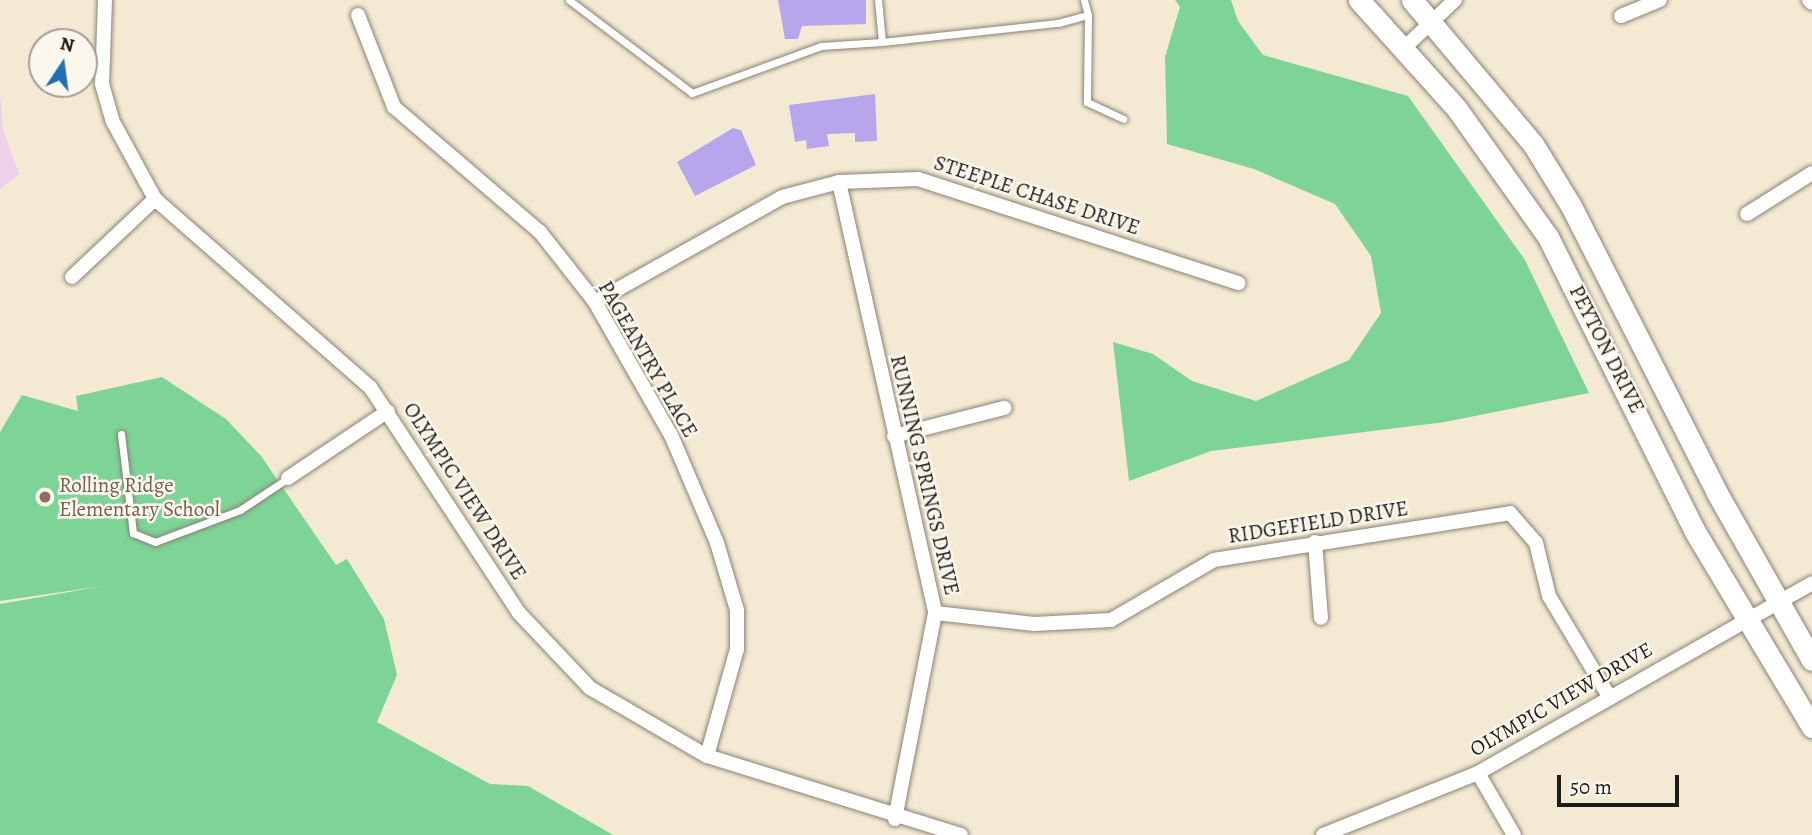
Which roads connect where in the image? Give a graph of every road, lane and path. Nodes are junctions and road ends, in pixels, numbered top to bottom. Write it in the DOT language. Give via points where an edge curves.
graph roads {
  1 [pos="105,0"];
  2 [pos="569,0"];
  3 [pos="878,0"];
  4 [pos="1084,0"];
  5 [pos="1359,0"];
  6 [pos="1412,0"];
  7 [pos="1455,0"];
  8 [pos="1660,0"];
  9 [pos="358,15"];
  10 [pos="1088,15"];
  11 [pos="1621,16"];
  12 [pos="1433,22"];
  13 [pos="882,42"];
  14 [pos="1404,48"];
  15 [pos="1123,120"];
  16 [pos="1812,173"];
  17 [pos="839,182"];
  18 [pos="155,198"];
  19 [pos="1746,214"];
  20 [pos="72,277"];
  21 [pos="1239,283"];
  22 [pos="595,302"];
  23 [pos="1004,408"];
  24 [pos="388,411"];
  25 [pos="121,434"];
  26 [pos="894,436"];
  27 [pos="288,478"];
  28 [pos="1315,542"];
  29 [pos="1812,583"];
  30 [pos="1776,602"];
  31 [pos="935,613"];
  32 [pos="1321,618"];
  33 [pos="1743,620"];
  34 [pos="1812,660"];
  35 [pos="1610,698"];
  36 [pos="1812,727"];
  37 [pos="707,756"];
  38 [pos="1478,773"];
  39 [pos="895,819"];
  40 [pos="961,835"];
  41 [pos="1323,835"];
  42 [pos="1514,835"];
  1 -- 18 [label="street, OLYMPIC VIEW DRIVE" via="102,84 112,120"];
  2 -- 13 [label="lane" via="692,93 821,46"];
  3 -- 13 [label="lane"];
  4 -- 10 [label="lane"];
  5 -- 14 [label="main road, PEYTON DRIVE"];
  6 -- 12 [label="main road, PEYTON DRIVE"];
  7 -- 12 [label="street"];
  8 -- 11 [label="street"];
  9 -- 22 [label="street, PAGEANTRY PLACE" via="394,107 540,232"];
  10 -- 13 [label="lane"];
  10 -- 15 [label="lane" via="1087,102"];
  12 -- 14 [label="street"];
  12 -- 30 [label="main road, PEYTON DRIVE" via="1533,144 1571,206"];
  14 -- 33 [label="main road, PEYTON DRIVE" via="1457,109 1548,236"];
  16 -- 19 [label="street"];
  17 -- 21 [label="street, STEEPLE CHASE DRIVE" via="931,182"];
  17 -- 22 [label="street, STEEPLE CHASE DRIVE" via="782,197"];
  17 -- 26 [label="street, RUNNING SPRINGS DRIVE"];
  18 -- 20 [label="street"];
  18 -- 24 [label="street, OLYMPIC VIEW DRIVE" via="338,355"];
  22 -- 37 [label="street, PAGEANTRY PLACE" via="671,435 717,543 737,610 737,649"];
  23 -- 26 [label="street"];
  24 -- 27 [label="street"];
  24 -- 37 [label="street, OLYMPIC VIEW DRIVE" via="519,613 590,688"];
  25 -- 27 [label="lane" via="133,533 155,542 240,510"];
  26 -- 31 [label="street, RUNNING SPRINGS DRIVE"];
  28 -- 31 [label="street, RIDGEFIELD DRIVE" via="1214,560 1111,620 1034,624"];
  28 -- 32 [label="street"];
  28 -- 35 [label="street, RIDGEFIELD DRIVE" via="1510,513 1536,543 1549,596"];
  29 -- 30 [label="street, OLYMPIC VIEW DRIVE"];
  30 -- 33 [label="street, OLYMPIC VIEW DRIVE"];
  30 -- 34 [label="main road, PEYTON DRIVE"];
  31 -- 39 [label="street, RUNNING SPRINGS DRIVE"];
  33 -- 35 [label="street, OLYMPIC VIEW DRIVE"];
  33 -- 36 [label="main road, PEYTON DRIVE"];
  35 -- 38 [label="street, OLYMPIC VIEW DRIVE"];
  37 -- 39 [label="street, OLYMPIC VIEW DRIVE"];
  38 -- 41 [label="street, OLYMPIC VIEW DRIVE"];
  38 -- 42 [label="street"];
  39 -- 40 [label="street, OLYMPIC VIEW DRIVE"];
}
